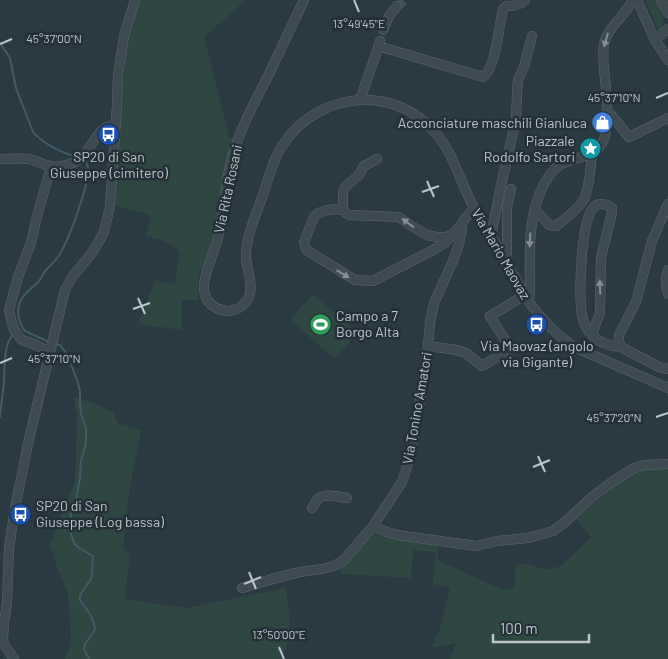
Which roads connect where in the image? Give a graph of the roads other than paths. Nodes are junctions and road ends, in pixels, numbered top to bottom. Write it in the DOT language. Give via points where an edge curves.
graph roads {
  1 [pos="135,0"];
  2 [pos="304,0"];
  3 [pos="525,0"];
  4 [pos="632,0"];
  5 [pos="637,0"];
  6 [pos="661,0"];
  7 [pos="504,3"];
  8 [pos="397,6"];
  9 [pos="668,13"];
  10 [pos="621,16"];
  11 [pos="644,16"];
  12 [pos="668,29"];
  13 [pos="383,30"];
  14 [pos="532,36"];
  15 [pos="655,40"];
  16 [pos="380,41"];
  17 [pos="377,51"];
  18 [pos="668,60"];
  19 [pos="360,100"];
  20 [pos="608,113"];
  21 [pos="668,118"];
  22 [pos="116,125"];
  23 [pos="592,153"];
  24 [pos="0,159"];
  25 [pos="377,159"];
  26 [pos="51,167"];
  27 [pos="512,190"];
  28 [pos="668,204"];
  29 [pos="474,209"];
  30 [pos="534,209"];
  31 [pos="343,210"];
  32 [pos="461,225"];
  33 [pos="452,234"];
  34 [pos="491,238"];
  35 [pos="506,263"];
  36 [pos="668,270"];
  37 [pos="668,294"];
  38 [pos="527,299"];
  39 [pos="232,311"];
  40 [pos="592,334"];
  41 [pos="428,346"];
  42 [pos="621,346"];
  43 [pos="50,352"];
  44 [pos="668,369"];
  45 [pos="668,388"];
  46 [pos="668,464"];
  47 [pos="347,498"];
  48 [pos="312,508"];
  49 [pos="373,526"];
  50 [pos="242,588"];
  51 [pos="2,643"];
  52 [pos="14,659"];
  1 -- 22 [label="street" via="120,53"];
  2 -- 39 [label="street, Via Rita Rosani" via="252,108 231,162 220,232 204,283 204,293 213,307"];
  3 -- 7 [label="street" via="514,6"];
  4 -- 10 [label="street"];
  5 -- 11 [label="street"];
  6 -- 9 [label="street"];
  7 -- 16 [label="street" via="497,44 487,75 483,77 378,46"];
  8 -- 13 [label="street" via="388,16"];
  10 -- 11 [label="street" via="628,13"];
  10 -- 20 [label="street, one-way" via="604,44"];
  11 -- 15 [label="street"];
  12 -- 15 [label="street"];
  14 -- 34 [label="street" via="518,80 516,118"];
  15 -- 18 [label="street"];
  17 -- 19 [label="street"];
  19 -- 29 [label="street, Via Mario Maovaz" via="402,108 427,123 445,144"];
  19 -- 39 [label="street, Via Mario Maovaz" via="321,110 286,139 276,157 248,242 249,296"];
  20 -- 21 [label="street" via="629,137"];
  20 -- 23 [label="street" via="603,142"];
  22 -- 26 [label="street" via="105,128 80,160"];
  22 -- 43 [label="street" via="108,219 92,253 65,290"];
  23 -- 30 [label="street" via="568,160 550,174"];
  23 -- 30 [label="street" via="584,198 570,214 556,226 549,225"];
  24 -- 26 [label="street" via="28,159"];
  25 -- 31 [label="street" via="364,166 345,188"];
  26 -- 43 [label="street" via="9,310 15,331 22,340"];
  27 -- 35 [label="street" via="507,207"];
  28 -- 42 [label="street" via="652,241 636,302 618,335"];
  29 -- 32 [label="street"];
  29 -- 34 [label="street, Via Mario Maovaz"];
  30 -- 38 [label="street, one-way" via="530,238 531,289"];
  33 -- 31 [label="street, one-way" via="445,237 427,235 399,217 349,215"];
  31 -- 33 [label="street, one-way" via="317,213 304,242 308,251 355,280 372,281 433,250"];
  32 -- 33 [label="street"];
  32 -- 41 [label="street, Via Tonino Amatori" via="454,261 434,303"];
  34 -- 35 [label="street, Via Mario Maovaz"];
  35 -- 38 [label="street, Via Mario Maovaz"];
  36 -- 37 [label="street"];
  38 -- 41 [label="street" via="490,316 509,346 508,351 482,366 466,353"];
  38 -- 45 [label="street, Via Mario Maovaz" via="549,327 574,347"];
  40 -- 40 [label="street, one-way" via="600,313 601,258 612,212 612,208 601,204 591,211 582,249 581,307"];
  40 -- 42 [label="street" via="600,341"];
  41 -- 49 [label="street, Via Tonino Amatori" via="409,461 402,482"];
  42 -- 44 [label="street" via="658,367"];
  43 -- 51 [label="street" via="15,508"];
  46 -- 49 [label="street" via="634,468 552,531 528,538 476,546 403,536"];
  47 -- 48 [label="street" via="323,496"];
  49 -- 50 [label="street, Via Tonino Amatori" via="344,560 332,567"];
  51 -- 52 [label="street"];
}
